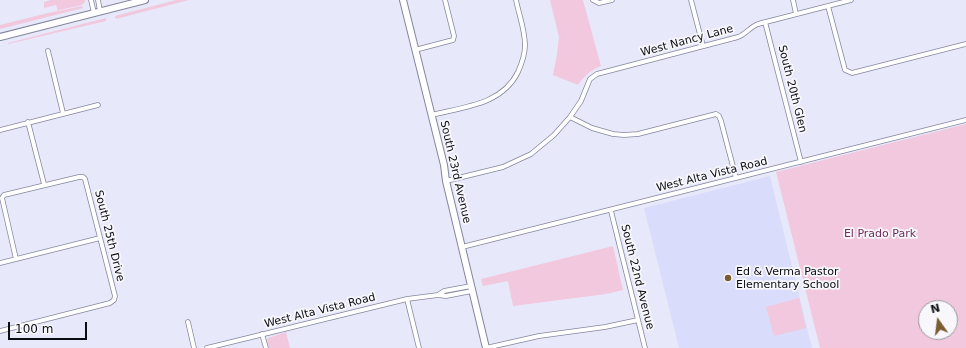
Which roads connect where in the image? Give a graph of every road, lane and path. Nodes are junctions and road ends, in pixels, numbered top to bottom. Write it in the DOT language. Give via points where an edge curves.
graph roads {
  1 [pos="91,0"];
  2 [pos="98,0"];
  3 [pos="144,0"];
  4 [pos="403,0"];
  5 [pos="445,0"];
  6 [pos="516,0"];
  7 [pos="593,0"];
  8 [pos="612,0"];
  9 [pos="691,0"];
  10 [pos="793,0"];
  11 [pos="851,0"];
  12 [pos="828,6"];
  13 [pos="97,12"];
  14 [pos="796,14"];
  15 [pos="766,22"];
  16 [pos="0,37"];
  17 [pos="966,44"];
  18 [pos="703,46"];
  19 [pos="415,50"];
  20 [pos="48,51"];
  21 [pos="98,104"];
  22 [pos="64,113"];
  23 [pos="431,115"];
  24 [pos="570,117"];
  25 [pos="966,120"];
  26 [pos="28,122"];
  27 [pos="0,130"];
  28 [pos="801,162"];
  29 [pos="736,178"];
  30 [pos="446,182"];
  31 [pos="44,184"];
  32 [pos="611,211"];
  33 [pos="100,238"];
  34 [pos="462,247"];
  35 [pos="16,259"];
  36 [pos="0,263"];
  37 [pos="471,288"];
  38 [pos="407,299"];
  39 [pos="638,320"];
  40 [pos="188,322"];
  41 [pos="0,331"];
  42 [pos="262,334"];
  43 [pos="194,348"];
  44 [pos="206,348"];
  45 [pos="266,348"];
  46 [pos="419,348"];
  47 [pos="486,348"];
  48 [pos="645,348"];
  1 -- 13 [label="street"];
  2 -- 13 [label="street"];
  3 -- 13 [label="street"];
  4 -- 19 [label="street, South 23rd Avenue"];
  5 -- 19 [label="street" via="453,40"];
  6 -- 23 [label="street" via="525,46 524,57 515,77 494,98 483,103"];
  7 -- 8 [label="street" via="599,3"];
  9 -- 18 [label="street"];
  10 -- 14 [label="street"];
  11 -- 12 [label="street, West Nancy Lane"];
  12 -- 14 [label="street, West Nancy Lane"];
  12 -- 17 [label="street" via="845,70 852,72"];
  13 -- 16 [label="street"];
  14 -- 15 [label="street, West Nancy Lane"];
  15 -- 18 [label="street, West Nancy Lane" via="755,25 738,37"];
  15 -- 28 [label="street, South 20th Glen"];
  18 -- 24 [label="street, West Nancy Lane" via="595,75 590,79"];
  19 -- 23 [label="street, South 23rd Avenue"];
  20 -- 22 [label="street"];
  21 -- 22 [label="street"];
  22 -- 26 [label="street"];
  23 -- 30 [label="street, South 23rd Avenue"];
  24 -- 29 [label="street" via="592,128 624,135 638,134 716,114 721,121"];
  24 -- 30 [label="street, West Nancy Lane" via="554,136 520,160"];
  25 -- 28 [label="street, West Alta Vista Road"];
  26 -- 27 [label="street"];
  26 -- 31 [label="street"];
  28 -- 29 [label="street, West Alta Vista Road"];
  29 -- 32 [label="street, West Alta Vista Road"];
  30 -- 34 [label="street, South 23rd Avenue"];
  31 -- 33 [label="street, South 25th Drive" via="83,177"];
  31 -- 35 [label="street" via="4,195 2,198"];
  32 -- 34 [label="street, West Alta Vista Road"];
  32 -- 39 [label="street, South 22nd Avenue"];
  33 -- 35 [label="street"];
  33 -- 41 [label="street, South 25th Drive" via="114,300"];
  34 -- 37 [label="street, South 23rd Avenue"];
  35 -- 36 [label="street"];
  37 -- 38 [label="street, West Alta Vista Road"];
  37 -- 47 [label="street, South 23rd Avenue"];
  38 -- 42 [label="street, West Alta Vista Road"];
  38 -- 46 [label="street"];
  39 -- 47 [label="street" via="539,336"];
  39 -- 48 [label="street, South 22nd Avenue"];
  40 -- 43 [label="street"];
  42 -- 44 [label="street, West Alta Vista Road"];
  42 -- 45 [label="street"];
}
